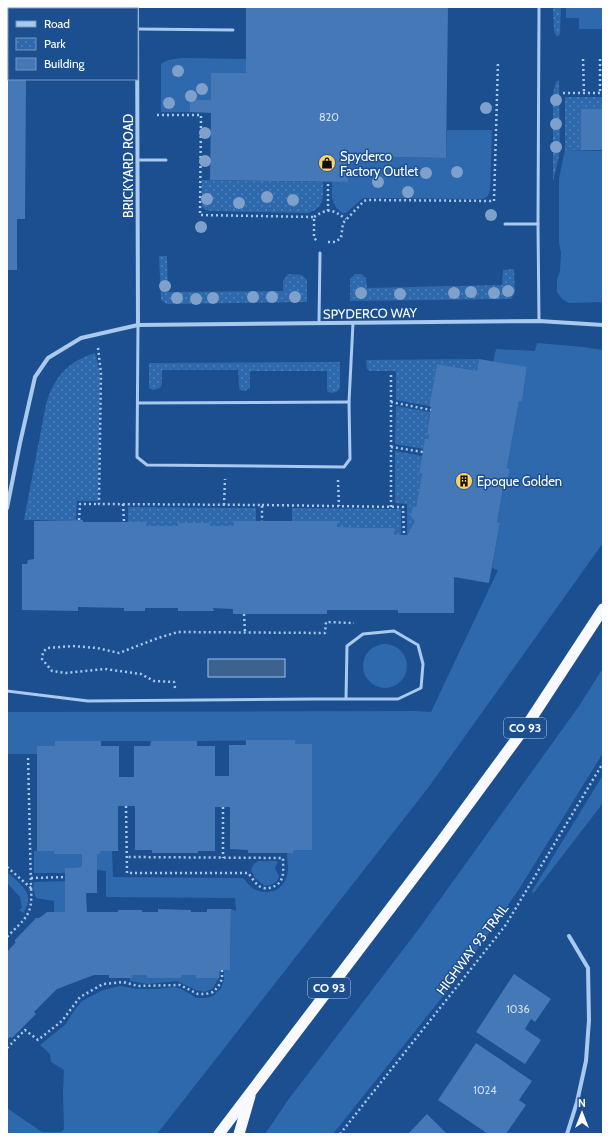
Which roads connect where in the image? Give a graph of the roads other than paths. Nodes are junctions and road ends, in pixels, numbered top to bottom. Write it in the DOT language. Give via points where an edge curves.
graph roads {
  1 [pos="539,7"];
  2 [pos="138,29"];
  3 [pos="233,30"];
  4 [pos="137,80"];
  5 [pos="138,160"];
  6 [pos="166,160"];
  7 [pos="504,224"];
  8 [pos="538,224"];
  9 [pos="320,254"];
  10 [pos="539,321"];
  11 [pos="353,322"];
  12 [pos="319,323"];
  13 [pos="138,325"];
  14 [pos="603,325"];
  15 [pos="349,402"];
  16 [pos="138,403"];
  17 [pos="7,508"];
  18 [pos="603,609"];
  19 [pos="7,690"];
  20 [pos="346,699"];
  21 [pos="569,936"];
  22 [pos="253,1089"];
  23 [pos="219,1134"];
  24 [pos="239,1134"];
  25 [pos="567,1134"];
  1 -- 8 [label="lane"];
  2 -- 3 [label="lane"];
  4 -- 5 [label="street, BRICKYARD ROAD"];
  5 -- 6 [label="lane"];
  5 -- 13 [label="street, BRICKYARD ROAD"];
  7 -- 8 [label="lane"];
  8 -- 10 [label="lane"];
  9 -- 12 [label="lane"];
  10 -- 11 [label="street, SPYDERCO WAY"];
  10 -- 14 [label="street, SPYDERCO WAY"];
  11 -- 12 [label="street, SPYDERCO WAY"];
  11 -- 15 [label="lane"];
  12 -- 13 [label="street, SPYDERCO WAY"];
  13 -- 16 [label="lane"];
  13 -- 17 [label="street, SPYDERCO WAY" via="81,338 48,358 35,377"];
  15 -- 16 [label="lane"];
  15 -- 16 [label="lane" via="350,459 344,467 147,465 137,457"];
  18 -- 22 [label="highway, CO 93" via="524,729"];
  19 -- 20 [label="lane" via="88,701"];
  20 -- 20 [label="lane" via="398,699 422,688 423,664 418,645 394,631 363,634 347,646"];
  21 -- 25 [label="street" via="588,968 588,1020 586,1061"];
  22 -- 23 [label="highway, CO 93"];
  22 -- 24 [label="highway"];
}
